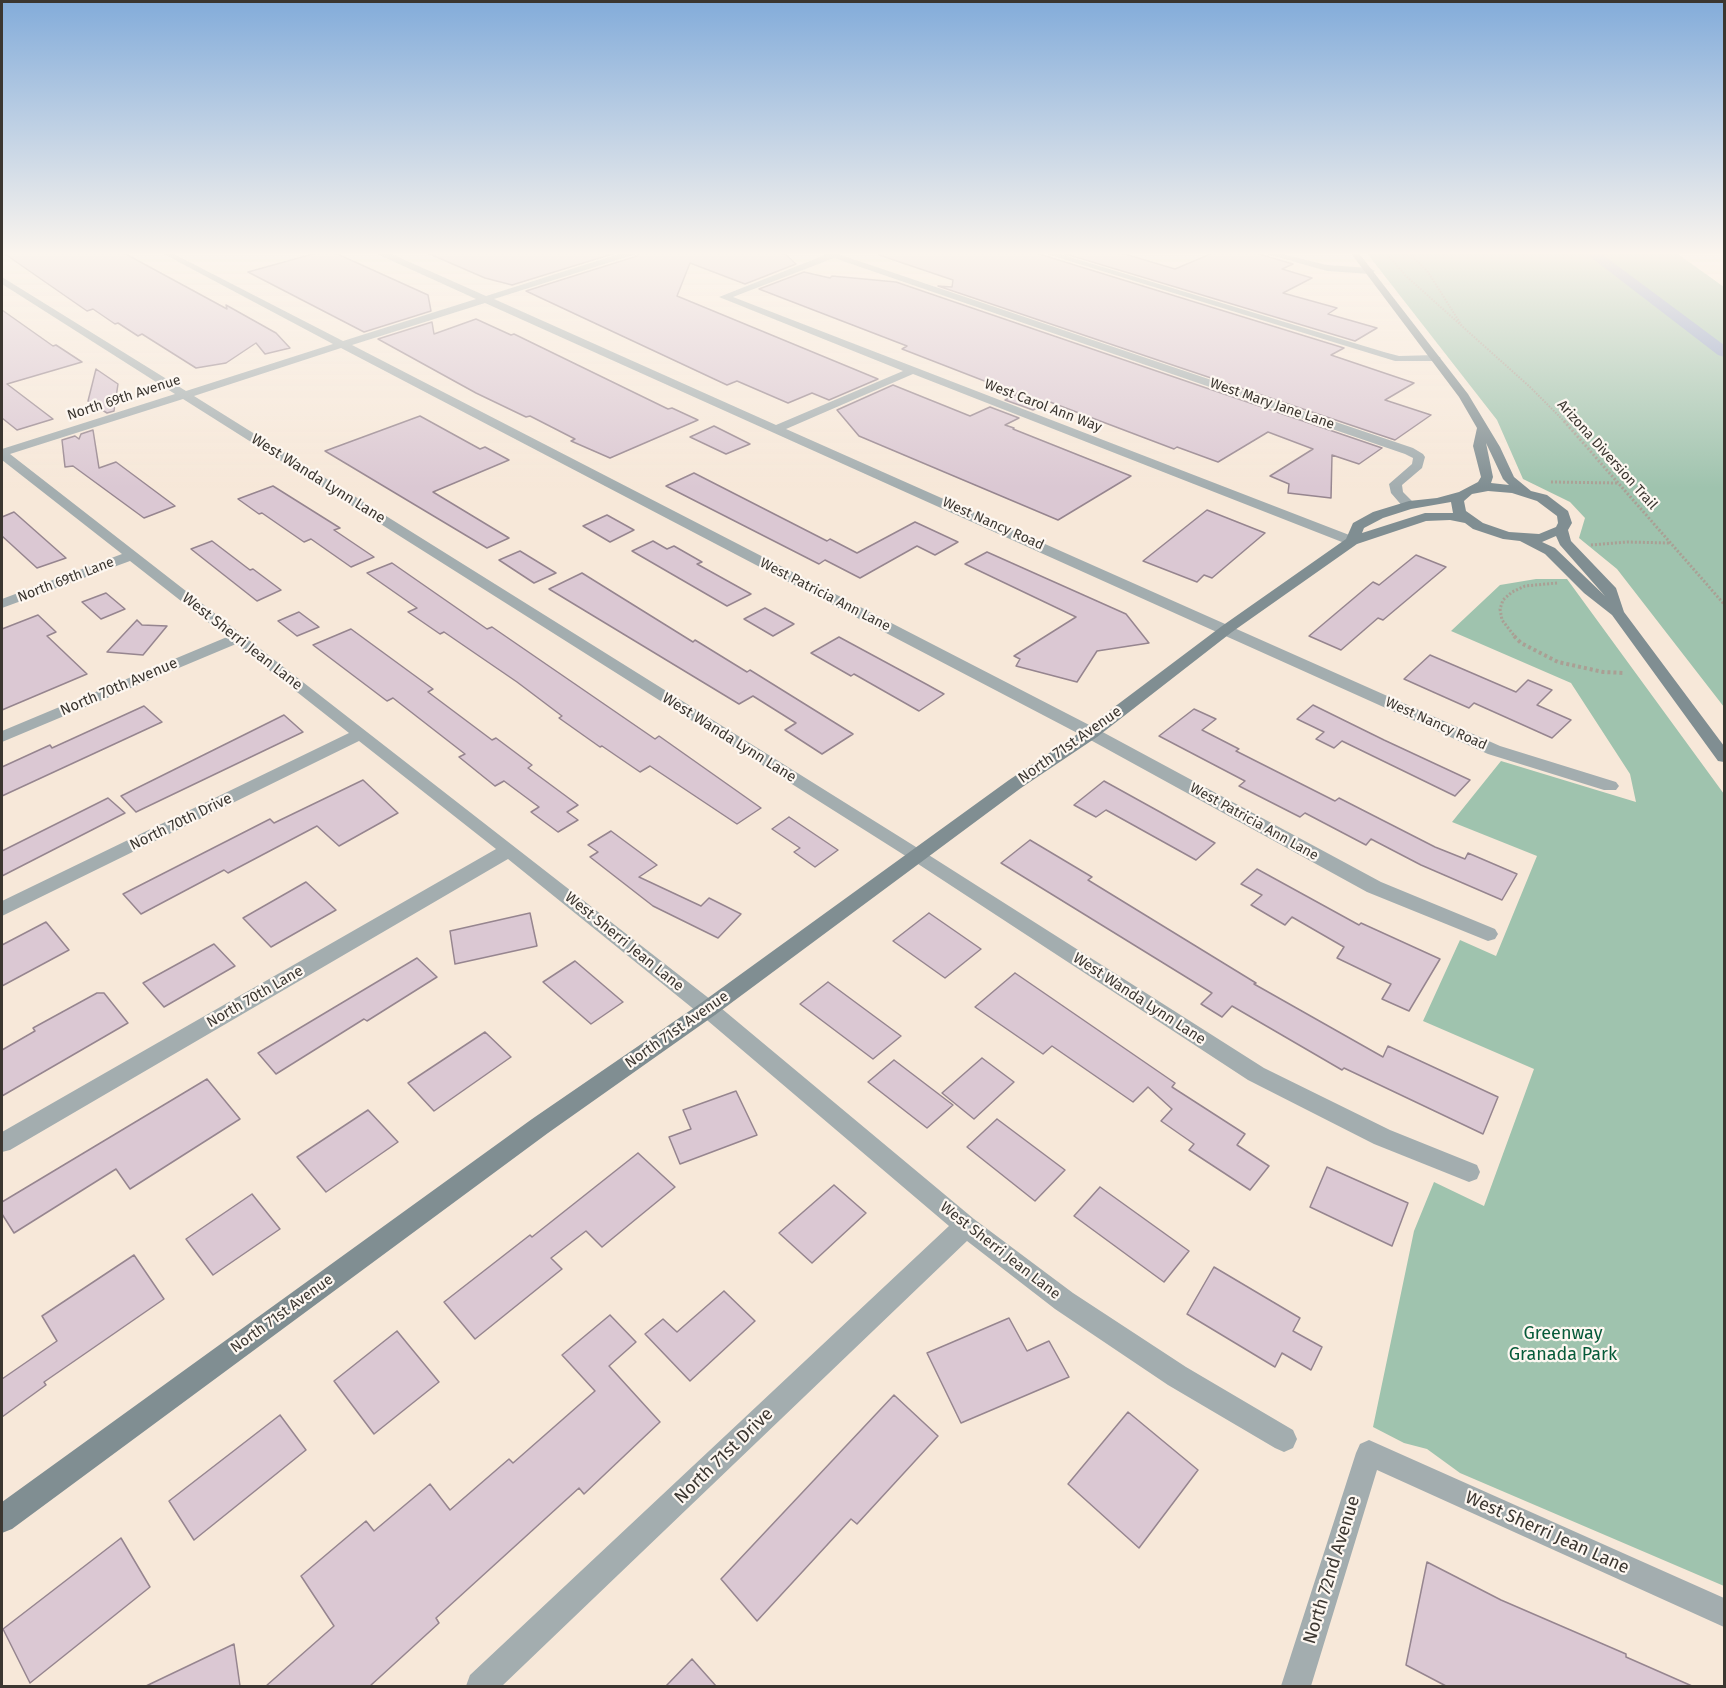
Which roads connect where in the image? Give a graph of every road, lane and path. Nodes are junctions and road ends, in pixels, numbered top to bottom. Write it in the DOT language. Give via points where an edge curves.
graph roads {
  1 [pos="82,331"];
  2 [pos="316,331"];
  3 [pos="387,331"];
  4 [pos="560,331"];
  5 [pos="810,331"];
  6 [pos="1057,331"];
  7 [pos="1304,331"];
  8 [pos="1415,331"];
  9 [pos="1465,331"];
  10 [pos="343,345"];
  11 [pos="1436,358"];
  12 [pos="912,371"];
  13 [pos="184,395"];
  14 [pos="778,428"];
  15 [pos="1482,429"];
  16 [pos="2,454"];
  17 [pos="1547,481"];
  18 [pos="1619,483"];
  19 [pos="1477,489"];
  20 [pos="1526,492"];
  21 [pos="1461,495"];
  22 [pos="1409,505"];
  23 [pos="1466,519"];
  24 [pos="1561,530"];
  25 [pos="1525,538"];
  26 [pos="1352,541"];
  27 [pos="1671,543"];
  28 [pos="1588,546"];
  29 [pos="130,556"];
  30 [pos="1561,583"];
  31 [pos="2,604"];
  32 [pos="1725,604"];
  33 [pos="1617,612"];
  34 [pos="1227,629"];
  35 [pos="237,638"];
  36 [pos="1625,673"];
  37 [pos="1091,733"];
  38 [pos="361,734"];
  39 [pos="2,737"];
  40 [pos="1725,757"];
  41 [pos="1610,786"];
  42 [pos="509,850"];
  43 [pos="918,856"];
  44 [pos="2,909"];
  45 [pos="1488,934"];
  46 [pos="708,1009"];
  47 [pos="2,1143"];
  48 [pos="1469,1172"];
  49 [pos="966,1226"];
  50 [pos="1284,1439"];
  51 [pos="1369,1452"];
  52 [pos="2,1519"];
  53 [pos="1725,1613"];
  54 [pos="481,1686"];
  55 [pos="1296,1686"];
  1 -- 13 [label="street, West Wanda Lynn Lane"];
  2 -- 10 [label="street, West Patricia Ann Lane"];
  3 -- 10 [label="street, North 69th Avenue"];
  4 -- 14 [label="street, West Nancy Road"];
  5 -- 12 [label="street, West Carol Ann Way"];
  6 -- 22 [label="street, West Mary Jane Lane" via="1409,451 1419,457 1418,465 1395,484 1397,493"];
  7 -- 11 [label="street" via="1399,359"];
  8 -- 11 [label="street, North 71st Avenue"];
  9 -- 18 [label="path, Arizona Diversion Trail" via="1531,388"];
  10 -- 13 [label="street, North 69th Avenue"];
  10 -- 37 [label="street, West Patricia Ann Lane"];
  11 -- 15 [label="street, North 71st Avenue"];
  12 -- 14 [label="street"];
  12 -- 26 [label="street, West Carol Ann Way"];
  13 -- 16 [label="street, North 69th Avenue"];
  13 -- 43 [label="street, West Wanda Lynn Lane"];
  14 -- 34 [label="street, West Nancy Road"];
  15 -- 19 [label="street, North 71st Avenue" via="1479,446 1487,477"];
  15 -- 20 [label="street, North 71st Avenue" via="1509,478"];
  16 -- 29 [label="street, West Sherri Jean Lane"];
  17 -- 18 [label="path"];
  18 -- 27 [label="path, Arizona Diversion Trail"];
  19 -- 20 [label="street, North 71st Avenue"];
  19 -- 21 [label="street, North 71st Avenue"];
  20 -- 24 [label="street, North 71st Avenue" via="1549,502 1563,514 1565,523"];
  21 -- 22 [label="street, North 71st Avenue"];
  21 -- 23 [label="street" via="1457,506"];
  22 -- 26 [label="street, North 71st Avenue" via="1358,526"];
  23 -- 25 [label="street, North 71st Avenue" via="1492,532"];
  23 -- 26 [label="street, North 71st Avenue" via="1425,517"];
  24 -- 25 [label="street, North 71st Avenue" via="1540,538"];
  24 -- 33 [label="street" via="1565,542 1611,591"];
  25 -- 33 [label="street" via="1550,551"];
  26 -- 34 [label="street, North 71st Avenue"];
  27 -- 28 [label="path"];
  27 -- 32 [label="path, Arizona Diversion Trail"];
  29 -- 31 [label="street, North 69th Lane"];
  29 -- 35 [label="street, West Sherri Jean Lane"];
  30 -- 36 [label="path" via="1525,586 1503,600 1502,620 1509,631 1530,648 1558,662"];
  33 -- 40 [label="street"];
  34 -- 37 [label="street, North 71st Avenue"];
  34 -- 41 [label="street, West Nancy Road" via="1494,750"];
  35 -- 38 [label="street, West Sherri Jean Lane"];
  35 -- 39 [label="street, North 70th Avenue"];
  37 -- 43 [label="street, North 71st Avenue"];
  37 -- 45 [label="street, West Patricia Ann Lane" via="1374,887"];
  38 -- 42 [label="street, West Sherri Jean Lane"];
  38 -- 44 [label="street, North 70th Drive"];
  42 -- 46 [label="street, West Sherri Jean Lane"];
  42 -- 47 [label="street, North 70th Lane"];
  43 -- 46 [label="street, North 71st Avenue"];
  43 -- 48 [label="street, West Wanda Lynn Lane" via="1256,1074 1382,1137"];
  46 -- 49 [label="street, West Sherri Jean Lane"];
  46 -- 52 [label="street, North 71st Avenue" via="540,1126"];
  49 -- 50 [label="street, West Sherri Jean Lane" via="1064,1301 1177,1376"];
  49 -- 54 [label="street, North 71st Drive"];
  51 -- 53 [label="street, West Sherri Jean Lane"];
  51 -- 55 [label="street, North 72nd Avenue"];
}
